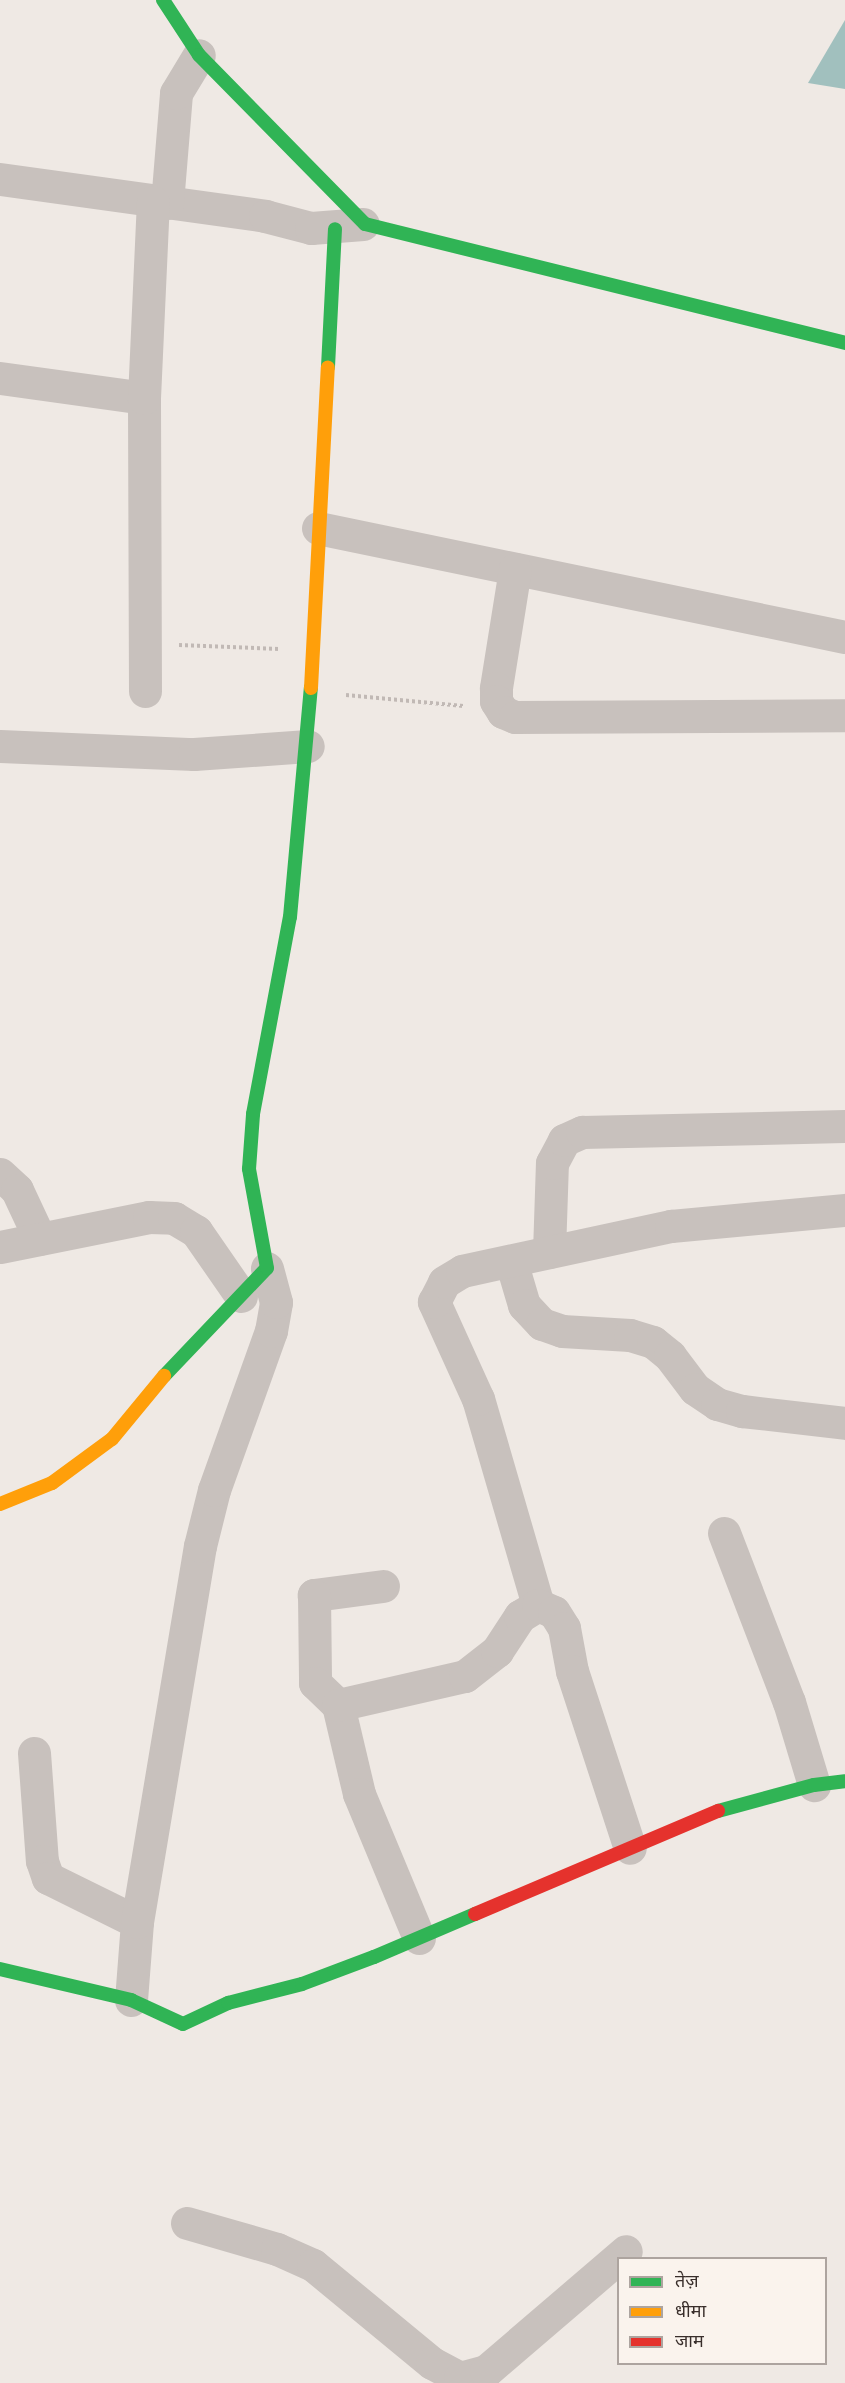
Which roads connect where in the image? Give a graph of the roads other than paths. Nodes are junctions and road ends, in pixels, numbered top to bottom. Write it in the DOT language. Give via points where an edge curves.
graph roads {
  1 [pos="163,0"];
  2 [pos="199,55"];
  3 [pos="0,179"];
  4 [pos="160,202"];
  5 [pos="350,227"];
  6 [pos="845,343"];
  7 [pos="0,378"];
  8 [pos="144,399"];
  9 [pos="318,528"];
  10 [pos="515,569"];
  11 [pos="845,637"];
  12 [pos="145,691"];
  13 [pos="845,715"];
  14 [pos="0,746"];
  15 [pos="308,746"];
  16 [pos="845,1126"];
  17 [pos="0,1174"];
  18 [pos="845,1210"];
  19 [pos="40,1239"];
  20 [pos="0,1247"];
  21 [pos="549,1252"];
  22 [pos="511,1261"];
  23 [pos="267,1268"];
  24 [pos="241,1296"];
  25 [pos="845,1423"];
  26 [pos="0,1504"];
  27 [pos="724,1533"];
  28 [pos="383,1586"];
  29 [pos="538,1605"];
  30 [pos="338,1705"];
  31 [pos="34,1753"];
  32 [pos="830,1783"];
  33 [pos="630,1848"];
  34 [pos="137,1922"];
  35 [pos="419,1938"];
  36 [pos="0,1969"];
  37 [pos="131,2000"];
  38 [pos="187,2223"];
  39 [pos="626,2251"];
  40 [pos="619,2257"];
  41 [pos="617,2259"];
  1 -- 2 [label="street"];
  2 -- 4 [label="street" via="176,93"];
  2 -- 5 [label="street"];
  3 -- 4 [label="street"];
  4 -- 5 [label="street"];
  4 -- 8 [label="street"];
  5 -- 6 [label="street"];
  5 -- 9 [label="street"];
  7 -- 8 [label="street"];
  8 -- 12 [label="street"];
  9 -- 10 [label="street"];
  9 -- 15 [label="street"];
  10 -- 11 [label="street"];
  10 -- 13 [label="street" via="496,687 496,701 503,712 515,717"];
  14 -- 15 [label="street" via="194,754"];
  15 -- 23 [label="street" via="290,917 252,1125 249,1169"];
  16 -- 21 [label="street" via="582,1132 564,1140 552,1162"];
  17 -- 19 [label="street" via="17,1190"];
  18 -- 21 [label="street" via="671,1226"];
  19 -- 20 [label="street"];
  19 -- 24 [label="street" via="149,1217 174,1218 196,1231"];
  21 -- 22 [label="street"];
  22 -- 25 [label="street" via="524,1305 542,1324 562,1331 630,1335 653,1342 670,1356 695,1389 717,1404 742,1412"];
  22 -- 29 [label="street" via="462,1272 444,1282 434,1302 478,1399"];
  23 -- 24 [label="street"];
  23 -- 34 [label="street" via="276,1302 270,1331 214,1490 200,1546"];
  24 -- 26 [label="street" via="177,1361 112,1439 52,1483"];
  27 -- 32 [label="street" via="789,1702"];
  28 -- 30 [label="street" via="314,1595 315,1683"];
  29 -- 30 [label="street" via="520,1616 497,1651 465,1676"];
  29 -- 33 [label="street" via="554,1612 564,1628 572,1671"];
  30 -- 35 [label="street" via="359,1794"];
  31 -- 34 [label="street" via="42,1861 48,1878"];
  32 -- 33 [label="street" via="717,1811"];
  33 -- 35 [label="street"];
  34 -- 37 [label="street"];
  35 -- 37 [label="street" via="302,1984 228,2003 183,2024"];
  36 -- 37 [label="street"];
  38 -- 41 [label="street" via="277,2249 313,2265 432,2363 460,2378 486,2371"];
  39 -- 40 [label="street"];
}
